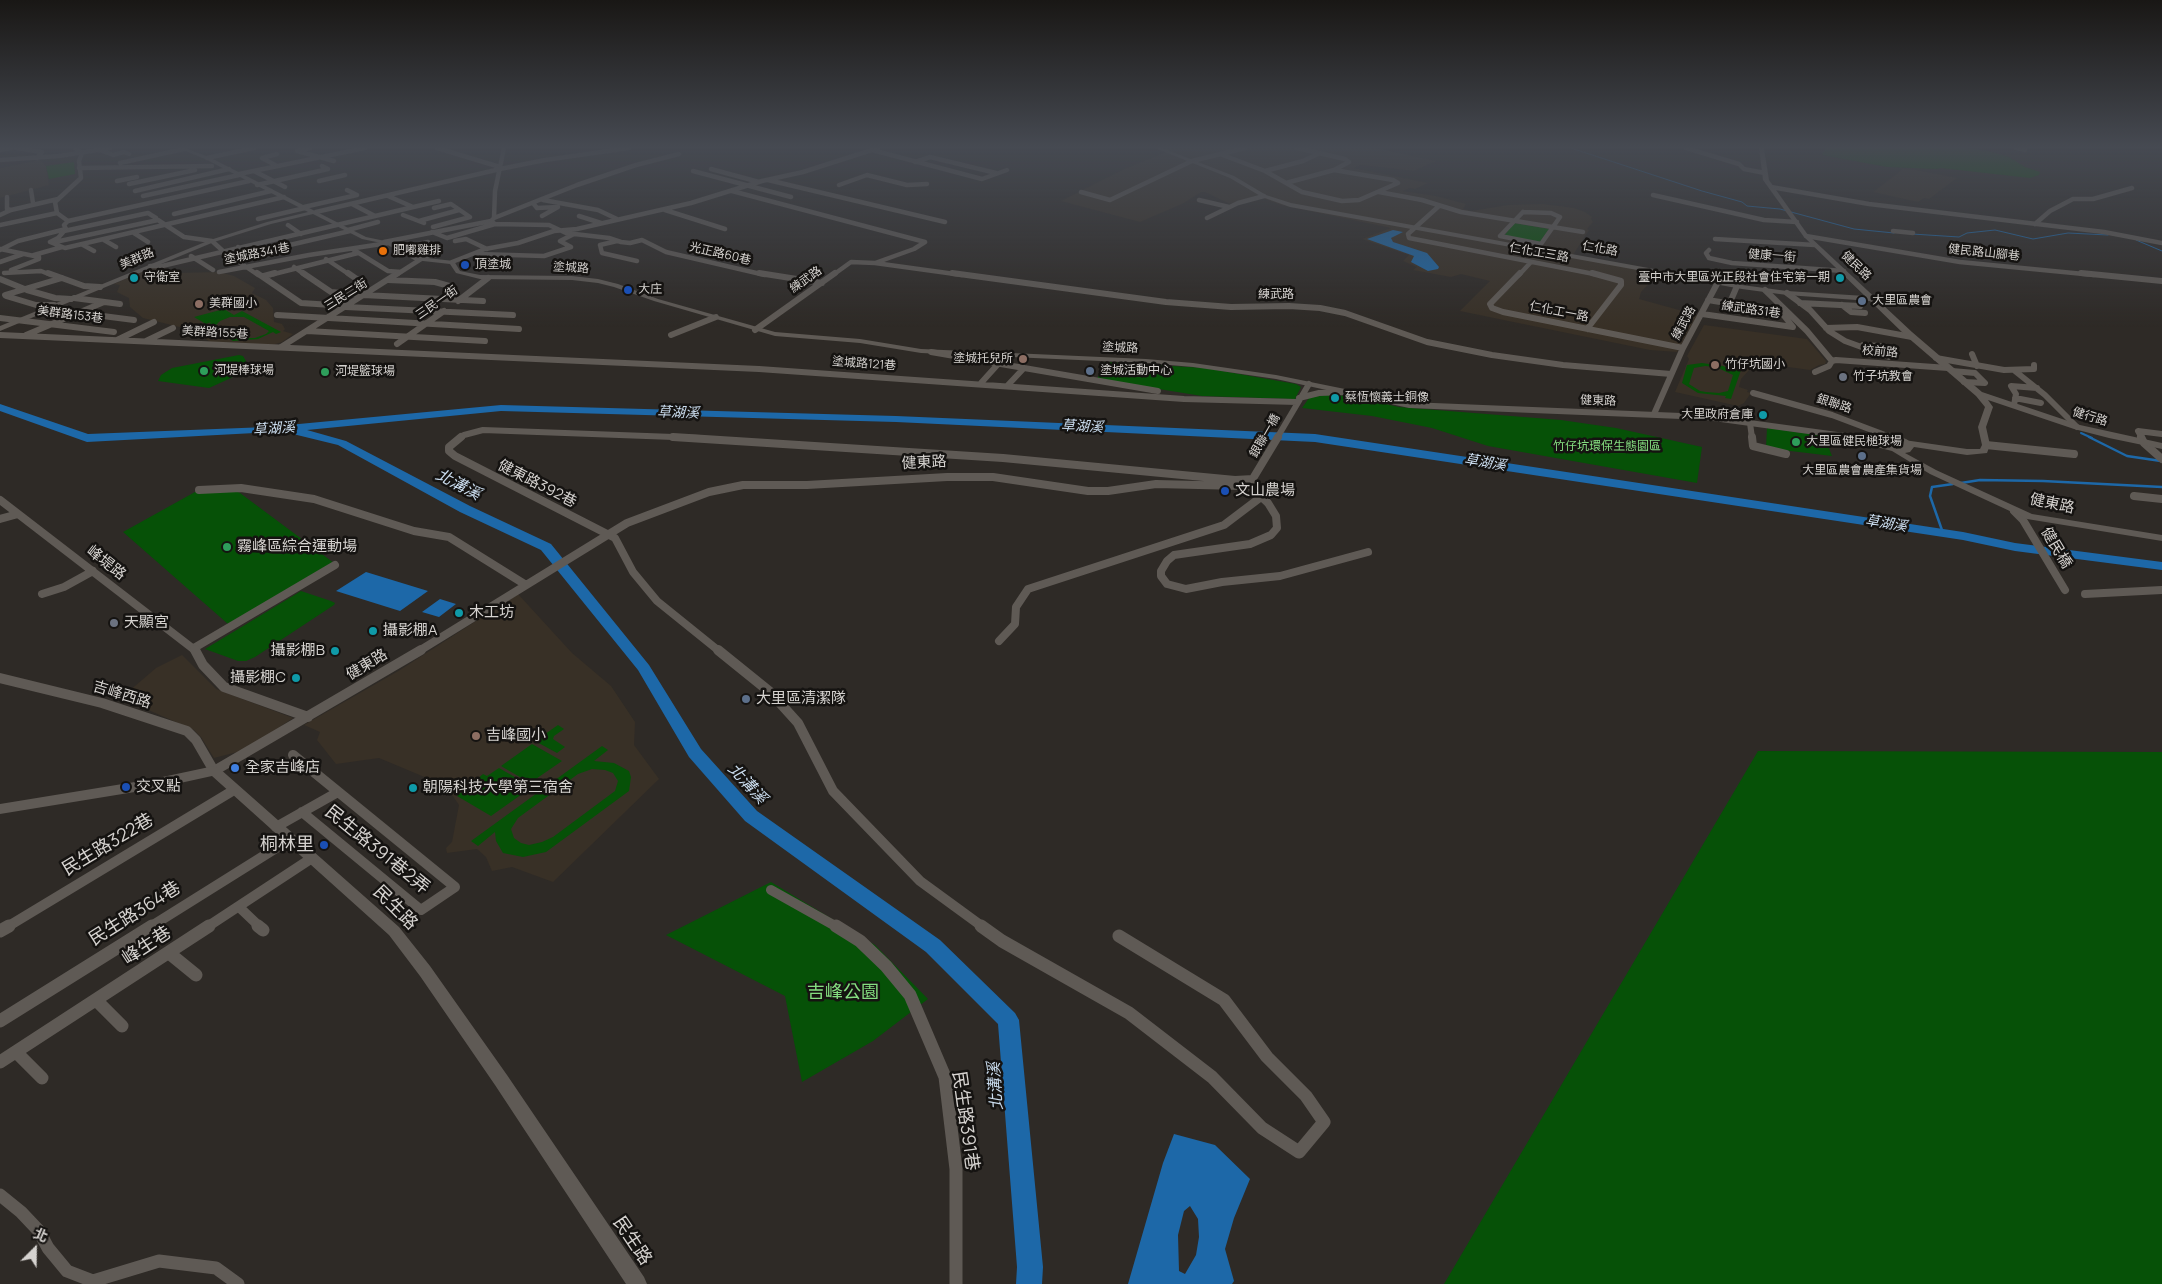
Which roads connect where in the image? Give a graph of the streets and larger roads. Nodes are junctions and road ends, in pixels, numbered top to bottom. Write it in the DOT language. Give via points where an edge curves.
graph roads {
  1 [pos="7,208"];
  2 [pos="18,208"];
  3 [pos="56,208"];
  4 [pos="126,208"];
  5 [pos="201,208"];
  6 [pos="238,208"];
  7 [pos="302,208"];
  8 [pos="307,208"];
  9 [pos="334,208"];
  10 [pos="360,208"];
  11 [pos="409,208"];
  12 [pos="434,208"];
  13 [pos="456,208"];
  14 [pos="494,208"];
  15 [pos="524,208"];
  16 [pos="537,208"];
  17 [pos="587,208"];
  18 [pos="666,208"];
  19 [pos="796,208"];
  20 [pos="885,208"];
  21 [pos="1227,208"];
  22 [pos="1306,208"];
  23 [pos="1437,208"];
  24 [pos="1446,208"];
  25 [pos="1710,208"];
  26 [pos="1787,208"];
  27 [pos="1902,208"];
  28 [pos="2056,208"];
  29 [pos="662,209"];
  30 [pos="11,210"];
  31 [pos="459,210"];
  32 [pos="316,212"];
  33 [pos="57,213"];
  34 [pos="174,214"];
  35 [pos="403,215"];
  36 [pos="0,216"];
  37 [pos="273,216"];
  38 [pos="376,216"];
  39 [pos="542,216"];
  40 [pos="579,216"];
  41 [pos="156,218"];
  42 [pos="1207,218"];
  43 [pos="617,219"];
  44 [pos="258,220"];
  45 [pos="68,221"];
  46 [pos="419,221"];
  47 [pos="494,221"];
  48 [pos="1512,221"];
  49 [pos="944,222"];
  50 [pos="1797,222"];
  51 [pos="601,223"];
  52 [pos="2034,224"];
  53 [pos="0,225"];
  54 [pos="166,225"];
  55 [pos="288,225"];
  56 [pos="340,225"];
  57 [pos="1415,228"];
  58 [pos="1554,228"];
  59 [pos="725,229"];
  60 [pos="65,230"];
  61 [pos="349,230"];
  62 [pos="434,230"];
  63 [pos="564,231"];
  64 [pos="1893,231"];
  65 [pos="80,232"];
  66 [pos="1583,232"];
  67 [pos="134,233"];
  68 [pos="1913,233"];
  69 [pos="301,234"];
  70 [pos="575,234"];
  71 [pos="85,236"];
  72 [pos="455,236"];
  73 [pos="1806,236"];
  74 [pos="320,238"];
  75 [pos="464,239"];
  76 [pos="1716,239"];
  77 [pos="104,240"];
  78 [pos="212,241"];
  79 [pos="617,241"];
  80 [pos="50,242"];
  81 [pos="148,242"];
  82 [pos="326,242"];
  83 [pos="428,242"];
  84 [pos="925,242"];
  85 [pos="386,243"];
  86 [pos="2162,243"];
  87 [pos="446,244"];
  88 [pos="83,245"];
  89 [pos="1815,245"];
  90 [pos="62,247"];
  91 [pos="116,247"];
  92 [pos="238,247"];
  93 [pos="351,249"];
  94 [pos="399,249"];
  95 [pos="488,249"];
  96 [pos="1,250"];
  97 [pos="1708,250"];
  98 [pos="94,251"];
  99 [pos="223,251"];
  100 [pos="184,252"];
  101 [pos="438,252"];
  102 [pos="358,253"];
  103 [pos="24,254"];
  104 [pos="318,254"];
  105 [pos="473,254"];
  106 [pos="34,255"];
  107 [pos="194,258"];
  108 [pos="284,259"];
  109 [pos="421,259"];
  110 [pos="328,260"];
  111 [pos="637,261"];
  112 [pos="0,262"];
  113 [pos="452,262"];
  114 [pos="1531,262"];
  115 [pos="875,263"];
  116 [pos="150,266"];
  117 [pos="162,266"];
  118 [pos="247,266"];
  119 [pos="296,268"];
  120 [pos="170,269"];
  121 [pos="1844,271"];
  122 [pos="401,272"];
  123 [pos="2,273"];
  124 [pos="430,275"];
  125 [pos="264,276"];
  126 [pos="62,278"];
  127 [pos="488,278"];
  128 [pos="0,279"];
  129 [pos="388,280"];
  130 [pos="2162,281"];
  131 [pos="419,282"];
  132 [pos="1718,282"];
  133 [pos="822,283"];
  134 [pos="446,285"];
  135 [pos="1737,286"];
  136 [pos="100,287"];
  137 [pos="453,287"];
  138 [pos="410,288"];
  139 [pos="26,289"];
  140 [pos="1765,290"];
  141 [pos="437,291"];
  142 [pos="344,293"];
  143 [pos="1787,293"];
  144 [pos="3,295"];
  145 [pos="364,295"];
  146 [pos="1832,296"];
  147 [pos="73,299"];
  148 [pos="1872,299"];
  149 [pos="460,300"];
  150 [pos="483,300"];
  151 [pos="1708,300"];
  152 [pos="1731,300"];
  153 [pos="104,302"];
  154 [pos="1800,303"];
  155 [pos="120,304"];
  156 [pos="1829,304"];
  157 [pos="57,305"];
  158 [pos="1841,305"];
  159 [pos="347,306"];
  160 [pos="1860,306"];
  161 [pos="48,309"];
  162 [pos="1835,310"];
  163 [pos="443,312"];
  164 [pos="79,313"];
  165 [pos="1865,313"];
  166 [pos="1702,314"];
  167 [pos="277,315"];
  168 [pos="513,316"];
  169 [pos="114,317"];
  170 [pos="716,317"];
  171 [pos="0,318"];
  172 [pos="326,319"];
  173 [pos="22,320"];
  174 [pos="134,320"];
  175 [pos="154,322"];
  176 [pos="53,324"];
  177 [pos="425,324"];
  178 [pos="173,328"];
  179 [pos="1825,328"];
  180 [pos="0,329"];
  181 [pos="88,329"];
  182 [pos="519,329"];
  183 [pos="1587,329"];
  184 [pos="755,330"];
  185 [pos="307,331"];
  186 [pos="114,332"];
  187 [pos="1831,332"];
  188 [pos="1855,332"];
  189 [pos="0,335"];
  190 [pos="671,335"];
  191 [pos="188,336"];
  192 [pos="23,337"];
  193 [pos="406,337"];
  194 [pos="1912,337"];
  195 [pos="66,339"];
  196 [pos="114,341"];
  197 [pos="485,341"];
  198 [pos="144,342"];
  199 [pos="174,343"];
  200 [pos="397,344"];
  201 [pos="1858,346"];
  202 [pos="1881,346"];
  203 [pos="281,348"];
  204 [pos="1683,348"];
  205 [pos="929,352"];
  206 [pos="430,354"];
  207 [pos="1933,355"];
  208 [pos="1889,357"];
  209 [pos="1832,362"];
  210 [pos="999,363"];
  211 [pos="2034,365"];
  212 [pos="1977,366"];
  213 [pos="1024,368"];
  214 [pos="1950,370"];
  215 [pos="2015,371"];
  216 [pos="1815,372"];
  217 [pos="1671,374"];
  218 [pos="1964,382"];
  219 [pos="981,383"];
  220 [pos="1309,384"];
  221 [pos="1008,385"];
  222 [pos="2037,388"];
  223 [pos="1158,391"];
  224 [pos="1350,392"];
  225 [pos="1753,393"];
  226 [pos="1979,394"];
  227 [pos="2026,400"];
  228 [pos="1298,401"];
  229 [pos="2015,401"];
  230 [pos="2041,403"];
  231 [pos="2029,410"];
  232 [pos="1654,414"];
  233 [pos="1750,423"];
  234 [pos="2077,426"];
  235 [pos="2162,434"];
  236 [pos="1882,442"];
  237 [pos="2144,443"];
  238 [pos="1986,445"];
  239 [pos="1906,446"];
  240 [pos="2162,446"];
  241 [pos="1786,454"];
  242 [pos="2074,454"];
  243 [pos="2162,459"];
  244 [pos="1916,461"];
  245 [pos="1251,482"];
  246 [pos="199,490"];
  247 [pos="2134,496"];
  248 [pos="1262,497"];
  249 [pos="2162,499"];
  250 [pos="0,500"];
  251 [pos="2014,511"];
  252 [pos="18,514"];
  253 [pos="0,519"];
  254 [pos="605,536"];
  255 [pos="2162,538"];
  256 [pos="1368,552"];
  257 [pos="335,565"];
  258 [pos="93,571"];
  259 [pos="530,583"];
  260 [pos="2065,590"];
  261 [pos="2162,590"];
  262 [pos="42,594"];
  263 [pos="2085,594"];
  264 [pos="999,641"];
  265 [pos="194,648"];
  266 [pos="0,678"];
  267 [pos="308,717"];
  268 [pos="293,755"];
  269 [pos="214,771"];
  270 [pos="234,790"];
  271 [pos="338,792"];
  272 [pos="0,809"];
  273 [pos="302,812"];
  274 [pos="276,827"];
  275 [pos="290,840"];
  276 [pos="312,858"];
  277 [pos="771,890"];
  278 [pos="238,907"];
  279 [pos="263,930"];
  280 [pos="0,931"];
  281 [pos="1119,936"];
  282 [pos="169,953"];
  283 [pos="196,975"];
  284 [pos="96,1000"];
  285 [pos="0,1021"];
  286 [pos="122,1026"];
  287 [pos="16,1052"];
  288 [pos="0,1062"];
  289 [pos="42,1078"];
  290 [pos="0,1195"];
  291 [pos="238,1284"];
  292 [pos="637,1284"];
  293 [pos="956,1284"];
  1 -- 30 [label="street"];
  2 -- 30 [label="street"];
  3 -- 33 [label="street"];
  4 -- 45 [label="street"];
  5 -- 34 [label="street"];
  6 -- 54 [label="street"];
  7 -- 37 [label="street"];
  8 -- 32 [label="street, 塗城路"];
  9 -- 32 [label="street"];
  10 -- 38 [label="street"];
  11 -- 38 [label="street"];
  12 -- 35 [label="street"];
  13 -- 31 [label="street"];
  14 -- 47 [label="street"];
  15 -- 47 [label="street"];
  16 -- 39 [label="street" via="558,208"];
  17 -- 43 [label="street"];
  18 -- 29 [label="street"];
  19 -- 84 [label="street"];
  20 -- 49 [label="street"];
  21 -- 42 [label="street"];
  22 -- 57 [label="street, 仁化路"];
  23 -- 57 [label="street"];
  24 -- 48 [label="street"];
  25 -- 50 [label="street" via="1764,220"];
  26 -- 50 [label="street, 健民路"];
  27 -- 52 [label="street"];
  28 -- 52 [label="street"];
  29 -- 43 [label="street"];
  29 -- 59 [label="street"];
  30 -- 36 [label="street"];
  31 -- 46 [label="street"];
  31 -- 62 [label="street" via="470,217"];
  32 -- 37 [label="street, 美群路"];
  32 -- 56 [label="street, 塗城路"];
  33 -- 45 [label="street"];
  33 -- 53 [label="street"];
  35 -- 46 [label="street"];
  35 -- 61 [label="street"];
  37 -- 44 [label="street"];
  37 -- 78 [label="street, 美群路"];
  38 -- 56 [label="street"];
  40 -- 51 [label="street"];
  41 -- 60 [label="street" via="148,213"];
  43 -- 51 [label="street"];
  45 -- 60 [label="street" via="64,225"];
  46 -- 62 [label="street"];
  47 -- 62 [label="street"];
  47 -- 63 [label="street, 光正路60巷" via="552,225"];
  47 -- 72 [label="street"];
  48 -- 58 [label="street"];
  48 -- 58 [label="street" via="1523,212 1560,216"];
  48 -- 58 [label="street" via="1501,234 1503,238 1541,244"];
  50 -- 73 [label="street, 健民路"];
  51 -- 63 [label="street"];
  52 -- 86 [label="street"];
  54 -- 67 [label="street"];
  54 -- 71 [label="street" via="158,220"];
  54 -- 78 [label="street" via="184,237"];
  55 -- 69 [label="street"];
  56 -- 61 [label="street, 塗城路"];
  56 -- 69 [label="street"];
  57 -- 114 [label="street, 仁化工三路" via="1408,236 1410,239"];
  57 -- 132 [label="street, 仁化路"];
  58 -- 66 [label="street"];
  60 -- 80 [label="street"];
  60 -- 96 [label="street" via="18,241"];
  61 -- 74 [label="street"];
  61 -- 85 [label="street, 塗城路" via="364,238"];
  62 -- 72 [label="street" via="443,237"];
  62 -- 85 [label="street, 塗城路341巷"];
  63 -- 70 [label="street, 光正路60巷"];
  63 -- 95 [label="street"];
  64 -- 68 [label="street"];
  65 -- 71 [label="street"];
  67 -- 77 [label="street"];
  67 -- 81 [label="street"];
  69 -- 92 [label="street"];
  70 -- 79 [label="street, 光正路60巷"];
  70 -- 105 [label="street" via="560,240 571,246 544,256"];
  71 -- 80 [label="street"];
  72 -- 75 [label="street"];
  73 -- 89 [label="street, 健民路"];
  73 -- 130 [label="street, 健民路山腳巷" via="1960,262"];
  74 -- 82 [label="street"];
  74 -- 92 [label="street" via="251,254"];
  75 -- 87 [label="street"];
  75 -- 95 [label="street"];
  76 -- 89 [label="street"];
  77 -- 88 [label="street"];
  77 -- 91 [label="street"];
  78 -- 99 [label="street"];
  78 -- 100 [label="street, 美群路"];
  79 -- 111 [label="street" via="600,245 602,252"];
  79 -- 133 [label="street, 光正路60巷" via="630,243 642,240 666,252 771,276"];
  80 -- 90 [label="street"];
  83 -- 94 [label="street"];
  84 -- 115 [label="street, 練武路"];
  85 -- 93 [label="street, 塗城路341巷"];
  85 -- 94 [label="street, 塗城路"];
  88 -- 90 [label="street"];
  88 -- 98 [label="street"];
  89 -- 121 [label="street, 健民路"];
  90 -- 106 [label="street"];
  92 -- 99 [label="street"];
  93 -- 102 [label="street"];
  93 -- 104 [label="street, 塗城路341巷"];
  94 -- 109 [label="street, 塗城路"];
  95 -- 105 [label="street"];
  96 -- 103 [label="street"];
  97 -- 121 [label="street, 健康一街" via="1706,256 1709,258 1732,263"];
  99 -- 107 [label="street"];
  99 -- 118 [label="street"];
  100 -- 107 [label="street"];
  100 -- 116 [label="street, 美群路"];
  101 -- 109 [label="street, 三民二街"];
  102 -- 110 [label="street"];
  102 -- 122 [label="street" via="388,271"];
  103 -- 106 [label="street"];
  103 -- 112 [label="street"];
  104 -- 108 [label="street, 塗城路341巷"];
  104 -- 110 [label="street"];
  105 -- 113 [label="street"];
  106 -- 123 [label="street" via="39,260"];
  107 -- 117 [label="street"];
  107 -- 118 [label="street, 塗城路341巷" via="216,271"];
  108 -- 118 [label="street, 塗城路341巷"];
  108 -- 119 [label="street"];
  109 -- 113 [label="street, 塗城路"];
  109 -- 122 [label="street, 三民二街"];
  110 -- 119 [label="street"];
  110 -- 142 [label="street" via="361,282"];
  113 -- 127 [label="street, 塗城路" via="458,272"];
  114 -- 183 [label="street, 仁化工三路" via="1621,281"];
  114 -- 183 [label="street, 仁化工一路" via="1490,304 1491,307"];
  115 -- 133 [label="street, 練武路" via="850,262"];
  115 -- 217 [label="street, 練武路" via="1166,302 1320,308 1345,313 1427,342 1492,355"];
  116 -- 117 [label="street"];
  116 -- 136 [label="street, 美群路"];
  117 -- 120 [label="street"];
  118 -- 125 [label="street"];
  119 -- 125 [label="street"];
  119 -- 142 [label="street" via="331,292"];
  121 -- 148 [label="street, 健民路"];
  122 -- 129 [label="street, 三民二街"];
  123 -- 126 [label="street" via="41,271"];
  124 -- 131 [label="street"];
  125 -- 159 [label="street" via="301,303"];
  126 -- 136 [label="street" via="84,286"];
  126 -- 139 [label="street"];
  127 -- 149 [label="street, 三民一街"];
  127 -- 170 [label="street, 塗城路" via="598,281"];
  128 -- 139 [label="street"];
  129 -- 131 [label="street"];
  129 -- 145 [label="street, 三民二街"];
  131 -- 134 [label="street"];
  131 -- 138 [label="street"];
  132 -- 135 [label="street, 仁化路"];
  132 -- 151 [label="street, 練武路"];
  133 -- 184 [label="street, 練武路"];
  134 -- 137 [label="street"];
  134 -- 141 [label="street"];
  135 -- 140 [label="street, 仁化路"];
  135 -- 152 [label="street"];
  136 -- 147 [label="street, 美群路"];
  139 -- 144 [label="street"];
  139 -- 147 [label="street" via="55,298"];
  140 -- 143 [label="street, 仁化路"];
  140 -- 209 [label="street" via="1807,331"];
  142 -- 145 [label="street"];
  143 -- 146 [label="street, 仁化路"];
  143 -- 154 [label="street"];
  144 -- 157 [label="street" via="36,305"];
  145 -- 149 [label="street"];
  145 -- 159 [label="street, 三民二街"];
  146 -- 148 [label="street, 仁化路"];
  146 -- 158 [label="street"];
  147 -- 153 [label="street"];
  147 -- 157 [label="street, 美群路"];
  148 -- 194 [label="street, 健民路"];
  149 -- 150 [label="street"];
  149 -- 163 [label="street, 三民一街"];
  151 -- 166 [label="street, 練武路"];
  151 -- 166 [label="street, 練武路31巷" via="1781,312 1793,327"];
  153 -- 155 [label="street"];
  153 -- 164 [label="street"];
  154 -- 156 [label="street"];
  154 -- 179 [label="street"];
  156 -- 158 [label="street"];
  156 -- 162 [label="street"];
  157 -- 161 [label="street, 美群路"];
  158 -- 160 [label="street"];
  158 -- 165 [label="street" via="1850,312"];
  159 -- 163 [label="street"];
  159 -- 172 [label="street, 三民二街"];
  161 -- 164 [label="street"];
  161 -- 173 [label="street, 美群路"];
  163 -- 168 [label="street"];
  163 -- 177 [label="street, 三民一街"];
  164 -- 169 [label="street"];
  164 -- 176 [label="street"];
  166 -- 204 [label="street, 練武路"];
  167 -- 172 [label="street"];
  169 -- 174 [label="street"];
  169 -- 181 [label="street"];
  170 -- 184 [label="street, 塗城路"];
  170 -- 190 [label="street"];
  171 -- 173 [label="street"];
  172 -- 177 [label="street"];
  172 -- 185 [label="street, 三民二街"];
  173 -- 176 [label="street, 美群路153巷"];
  173 -- 180 [label="street, 美群路"];
  175 -- 196 [label="street"];
  176 -- 181 [label="street, 美群路153巷"];
  176 -- 192 [label="street"];
  177 -- 182 [label="street"];
  177 -- 193 [label="street, 三民一街"];
  178 -- 198 [label="street"];
  179 -- 187 [label="street"];
  179 -- 194 [label="street" via="1857,327"];
  181 -- 186 [label="street, 美群路153巷"];
  181 -- 195 [label="street"];
  183 -- 204 [label="street, 仁化工一路"];
  184 -- 205 [label="street, 塗城路"];
  185 -- 193 [label="street"];
  185 -- 203 [label="street, 三民二街"];
  187 -- 188 [label="street"];
  187 -- 201 [label="street"];
  189 -- 192 [label="street, 美群路155巷"];
  191 -- 199 [label="street"];
  192 -- 195 [label="street, 美群路155巷"];
  193 -- 197 [label="street"];
  193 -- 200 [label="street, 三民一街"];
  194 -- 207 [label="street, 健民路"];
  195 -- 196 [label="street, 美群路155巷"];
  196 -- 198 [label="street, 美群路155巷"];
  198 -- 199 [label="street, 美群路155巷"];
  199 -- 203 [label="street, 美群路155巷"];
  201 -- 202 [label="street"];
  201 -- 208 [label="street"];
  203 -- 206 [label="street, 美群路155巷"];
  204 -- 217 [label="street, 練武路"];
  205 -- 210 [label="street, 塗城路"];
  205 -- 220 [label="street, 塗城路" via="1209,366"];
  206 -- 219 [label="street, 塗城路121巷"];
  207 -- 212 [label="street"];
  207 -- 212 [label="street" via="1973,356"];
  207 -- 214 [label="street, 健民路"];
  209 -- 214 [label="street, 校前路"];
  209 -- 216 [label="street, 校前路"];
  210 -- 213 [label="street, 塗城路"];
  210 -- 219 [label="street"];
  211 -- 215 [label="street" via="2034,369"];
  212 -- 215 [label="street"];
  213 -- 221 [label="street"];
  213 -- 223 [label="street, 塗城路"];
  214 -- 218 [label="street, 健民路"];
  214 -- 218 [label="street" via="1975,373 1985,383"];
  215 -- 222 [label="street"];
  217 -- 232 [label="street, 練武路"];
  218 -- 226 [label="street, 健民路"];
  219 -- 221 [label="street, 塗城路121巷"];
  220 -- 224 [label="street, 健東路"];
  220 -- 228 [label="street"];
  221 -- 228 [label="street, 塗城路121巷" via="1192,400"];
  222 -- 229 [label="street" via="2010,386"];
  222 -- 234 [label="street"];
  224 -- 228 [label="street, 健東路" via="1319,393"];
  224 -- 232 [label="street, 健東路" via="1415,406"];
  225 -- 239 [label="street, 銀聯路" via="1832,415"];
  226 -- 229 [label="street, 健行路"];
  226 -- 238 [label="street" via="1988,407 1982,427"];
  227 -- 229 [label="street, 健行路"];
  227 -- 230 [label="street, 健行路"];
  227 -- 231 [label="street"];
  228 -- 245 [label="street, 銀聯一橋"];
  229 -- 231 [label="street, 健行路"];
  231 -- 234 [label="street, 健行路"];
  232 -- 233 [label="street, 健東路"];
  233 -- 236 [label="street, 健東路"];
  233 -- 241 [label="street" via="1753,446"];
  234 -- 237 [label="street, 健行路"];
  235 -- 237 [label="street" via="2138,431"];
  236 -- 239 [label="street, 健東路"];
  236 -- 244 [label="street, 健東路"];
  237 -- 240 [label="street, 健行路"];
  237 -- 243 [label="street, 健行路"];
  238 -- 239 [label="street" via="1984,451 1978,452"];
  238 -- 242 [label="street"];
  239 -- 244 [label="street"];
  244 -- 251 [label="street, 健東路"];
  245 -- 248 [label="street"];
  245 -- 254 [label="street, 健東路" via="1234,487 1156,484 1108,491 993,477 742,485 674,504 627,523"];
  245 -- 254 [label="street, 健東路392巷" via="1003,458 771,442 483,430 464,435 449,447 455,456"];
  246 -- 259 [label="street" via="241,488 314,499 414,531 449,537"];
  247 -- 249 [label="street"];
  248 -- 256 [label="street" via="1276,516 1277,528 1272,535 1250,544 1174,555 1161,576 1167,584 1186,589 1280,576"];
  248 -- 264 [label="street" via="1224,525 1028,589 1016,607 1015,624"];
  250 -- 252 [label="street, 峰堤路"];
  251 -- 255 [label="street, 健東路" via="2030,517"];
  251 -- 260 [label="street, 健民橋" via="2023,520"];
  252 -- 253 [label="street"];
  252 -- 258 [label="street, 峰堤路"];
  254 -- 259 [label="street, 健東路"];
  254 -- 281 [label="street" via="615,538 633,572 657,601 770,692 798,723 833,791 920,881 1002,941 1129,1013 1212,1077 1262,1128 1298,1152 1324,1122 1306,1096 1267,1057 1224,1000"];
  257 -- 265 [label="street"];
  258 -- 262 [label="street" via="64,587"];
  258 -- 265 [label="street, 峰堤路"];
  259 -- 267 [label="street, 健東路"];
  261 -- 263 [label="street"];
  265 -- 267 [label="street" via="203,665 224,687"];
  266 -- 269 [label="street, 吉峰西路" via="102,703 187,731"];
  267 -- 269 [label="street, 健東路"];
  268 -- 271 [label="street"];
  269 -- 270 [label="street, 民生路"];
  269 -- 272 [label="street"];
  270 -- 274 [label="street, 民生路"];
  270 -- 280 [label="street, 民生路322巷"];
  271 -- 273 [label="street"];
  271 -- 273 [label="street, 民生路391巷2弄" via="455,887 421,910"];
  273 -- 274 [label="street"];
  274 -- 275 [label="street, 民生路"];
  275 -- 276 [label="street, 民生路"];
  275 -- 285 [label="street, 民生路364巷"];
  276 -- 278 [label="street, 峰生巷"];
  276 -- 292 [label="street, 民生路" via="394,931 425,971"];
  277 -- 293 [label="street, 民生路391巷" via="860,942 910,995 945,1077 956,1168"];
  278 -- 279 [label="street"];
  278 -- 282 [label="street, 峰生巷"];
  282 -- 283 [label="street"];
  282 -- 284 [label="street, 峰生巷"];
  284 -- 286 [label="street"];
  284 -- 287 [label="street, 峰生巷"];
  287 -- 288 [label="street, 峰生巷"];
  287 -- 289 [label="street"];
  290 -- 291 [label="street" via="39,1231 67,1271 93,1281 159,1261 216,1268"];
}
